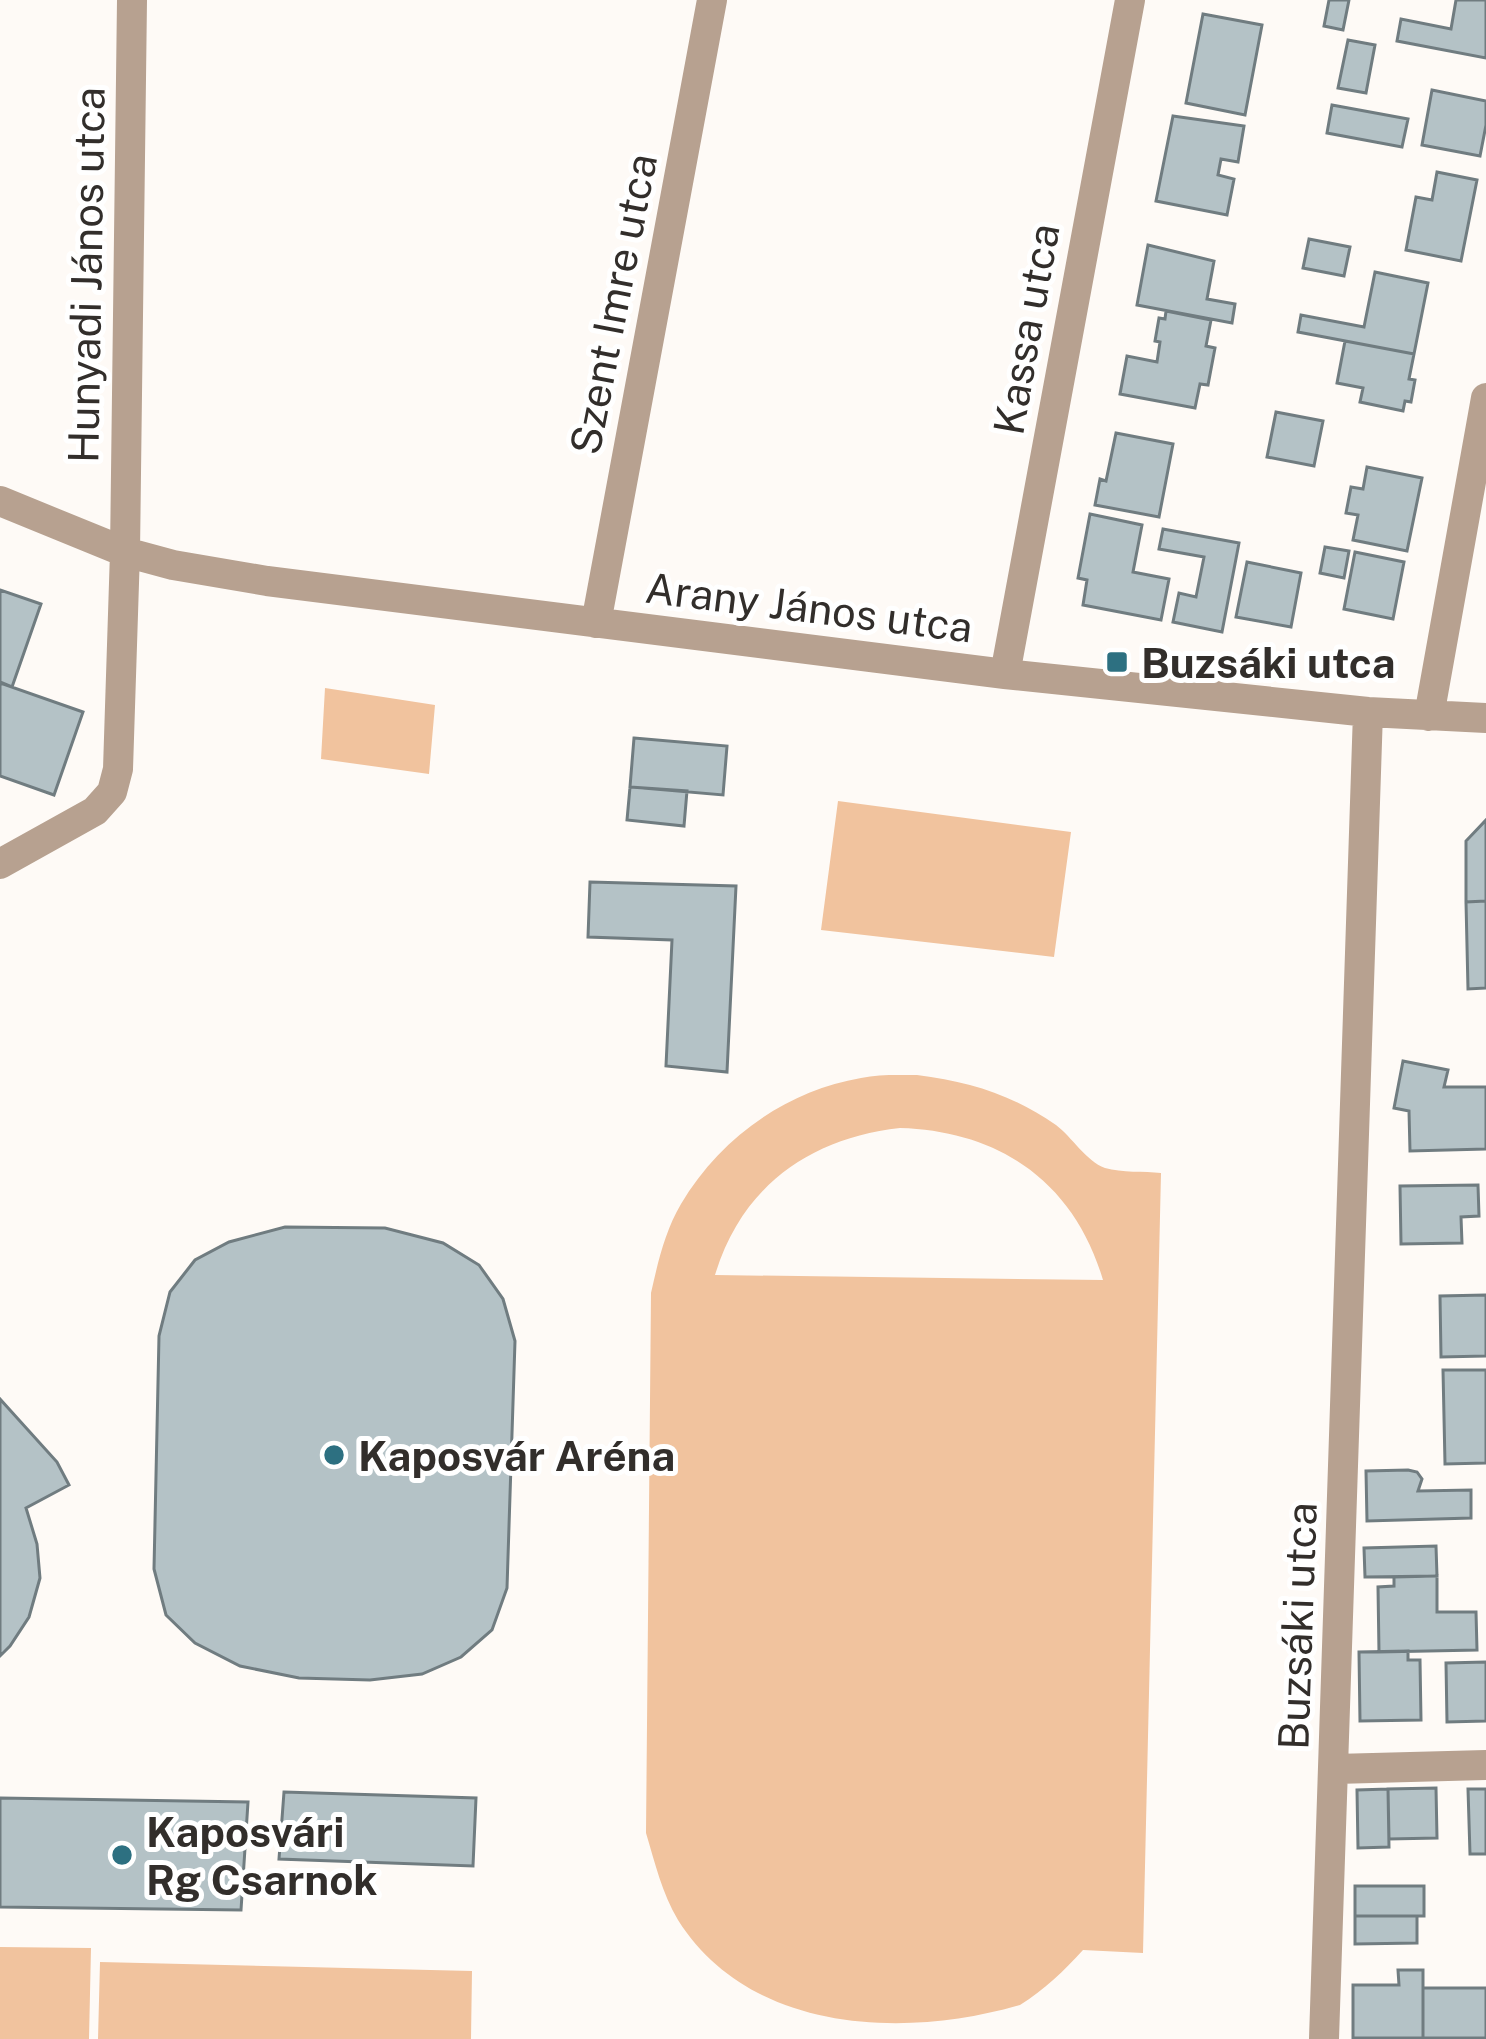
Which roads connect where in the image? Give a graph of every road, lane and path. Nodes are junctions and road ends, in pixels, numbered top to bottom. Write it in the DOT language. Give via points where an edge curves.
graph roads {
  1 [pos="132,0"];
  2 [pos="712,0"];
  3 [pos="1130,0"];
  4 [pos="1486,398"];
  5 [pos="0,502"];
  6 [pos="125,552"];
  7 [pos="596,622"];
  8 [pos="1005,674"];
  9 [pos="1368,712"];
  10 [pos="1429,716"];
  11 [pos="1486,718"];
  12 [pos="0,864"];
  13 [pos="1486,1765"];
  14 [pos="1335,1769"];
  15 [pos="1324,2039"];
  1 -- 6 [label="street, Hunyadi János utca"];
  2 -- 7 [label="street, Szent Imre utca"];
  3 -- 8 [label="street, Kassa utca"];
  4 -- 10 [label="street"];
  5 -- 6 [label="street, Arany János utca"];
  6 -- 7 [label="street, Arany János utca" via="267,580"];
  6 -- 12 [label="street, Hunyadi János utca" via="112,792 95,811"];
  7 -- 8 [label="street, Arany János utca"];
  8 -- 9 [label="street, Arany János utca"];
  9 -- 10 [label="street, Arany János utca"];
  9 -- 14 [label="street, Buzsáki utca"];
  10 -- 11 [label="street, Arany János utca"];
  13 -- 14 [label="street"];
  14 -- 15 [label="street, Buzsáki utca"];
}
